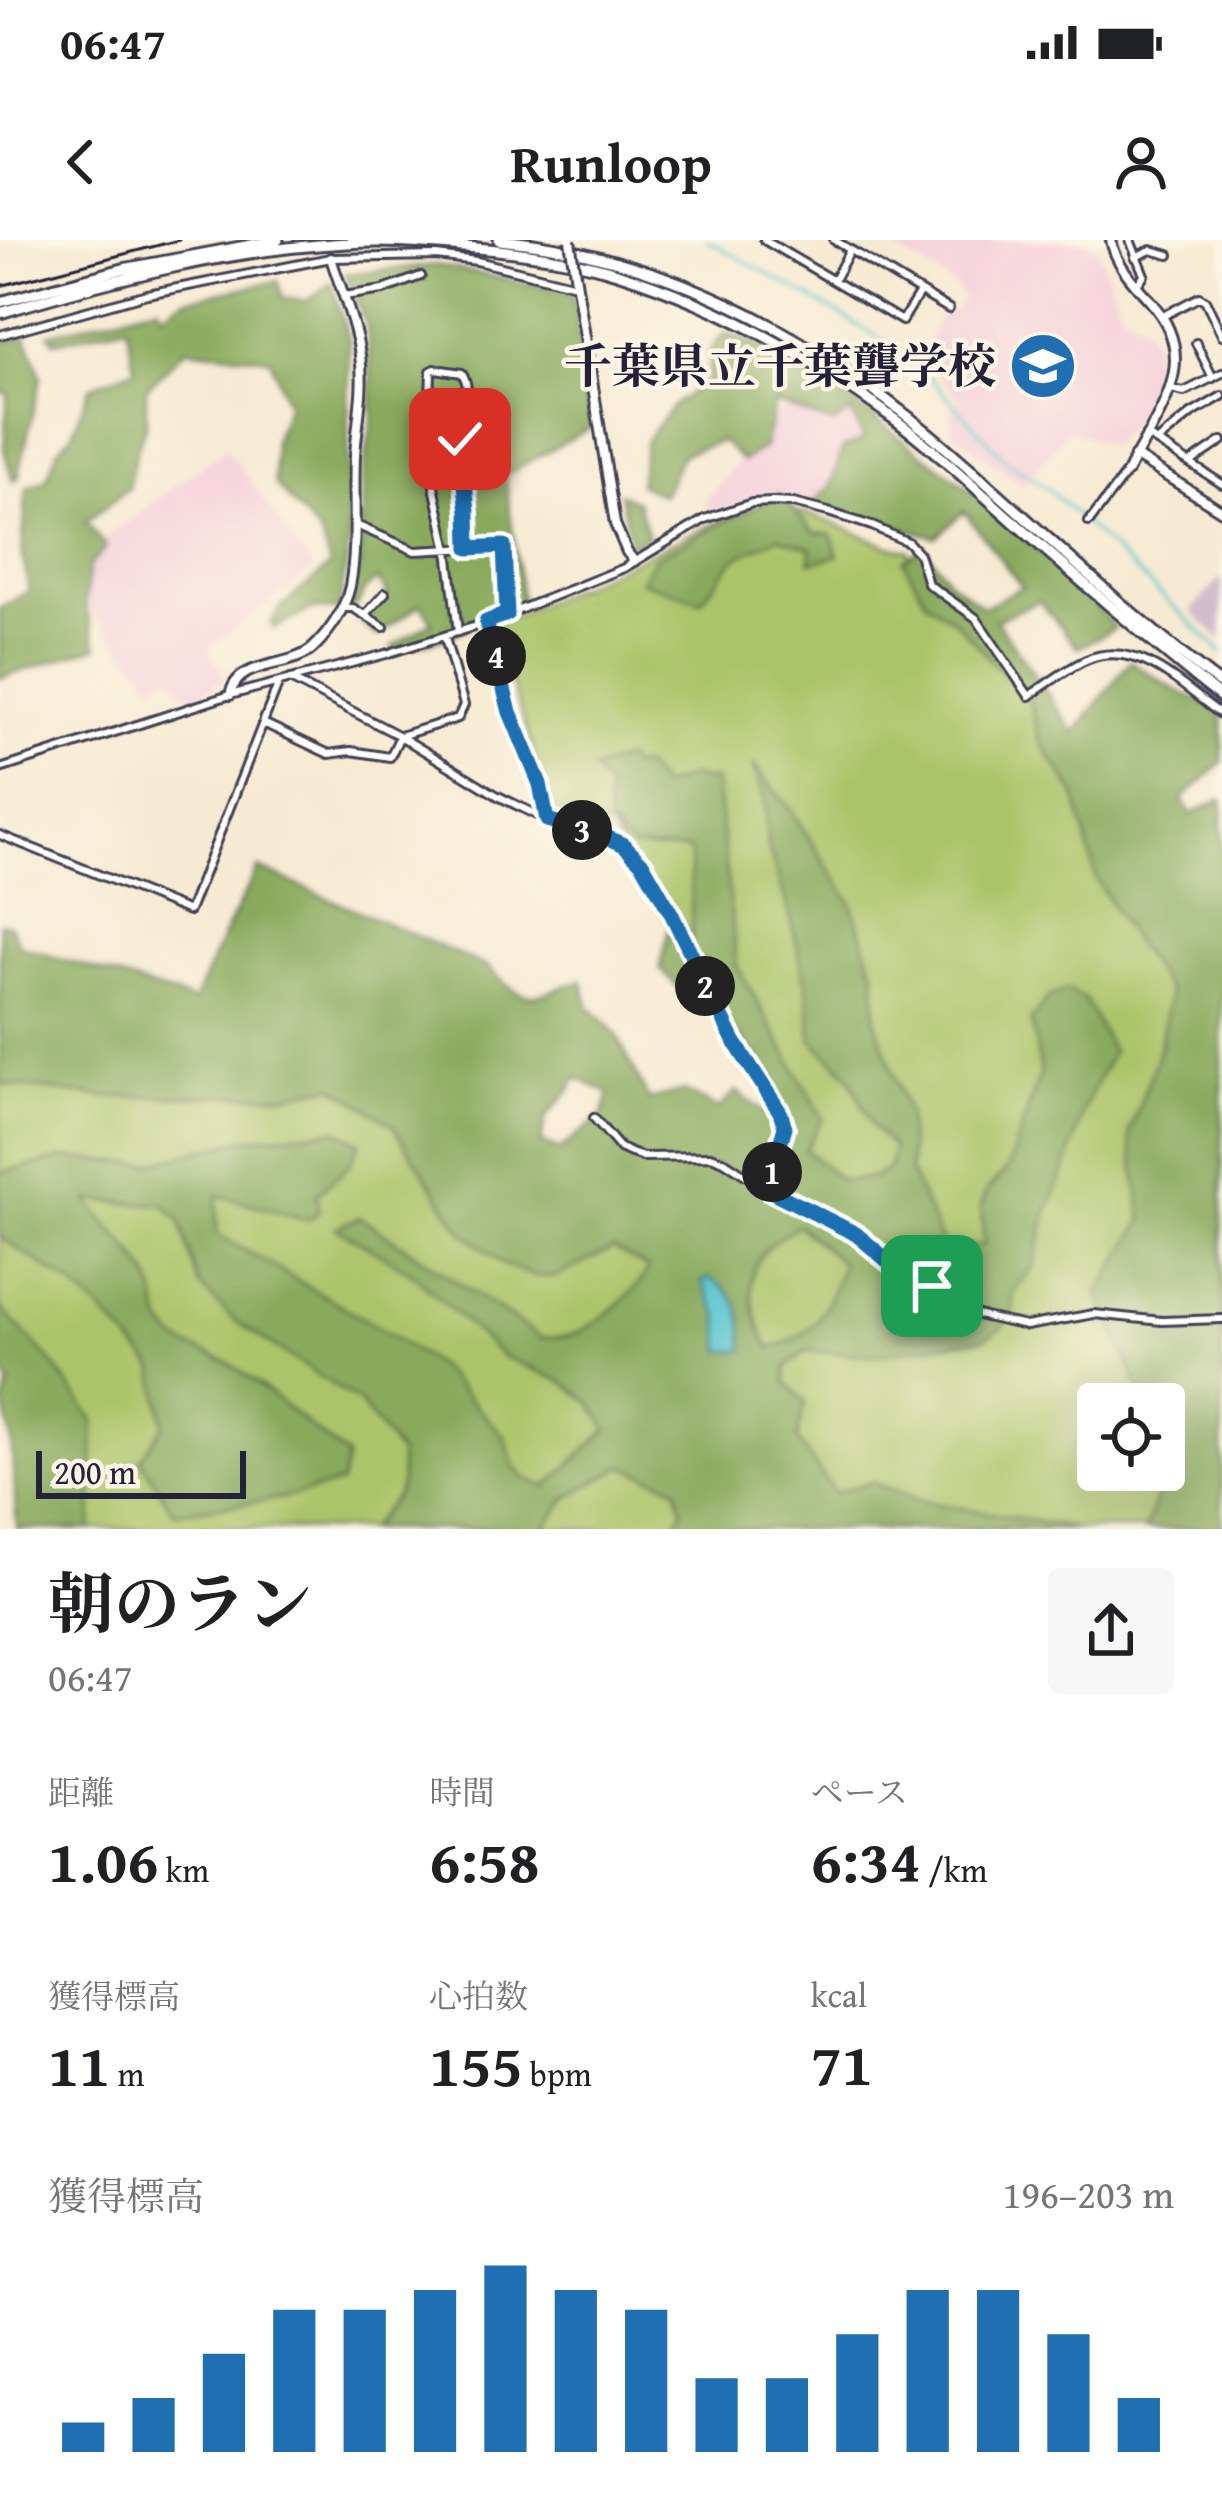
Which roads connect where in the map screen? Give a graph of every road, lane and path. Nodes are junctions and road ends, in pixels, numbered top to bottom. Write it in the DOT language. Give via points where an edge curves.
graph roads {
  1 [pos="278,240"];
  2 [pos="499,240"];
  3 [pos="570,240"];
  4 [pos="764,240"];
  5 [pos="834,240"];
  6 [pos="1111,240"];
  7 [pos="1130,240"];
  8 [pos="1152,245"];
  9 [pos="850,250"];
  10 [pos="1168,255"];
  11 [pos="1135,257"];
  12 [pos="331,258"];
  13 [pos="421,276"];
  14 [pos="575,279"];
  15 [pos="833,280"];
  16 [pos="1136,286"];
  17 [pos="920,292"];
  18 [pos="344,296"];
  19 [pos="0,302"];
  20 [pos="950,310"];
  21 [pos="0,313"];
  22 [pos="1163,316"];
  23 [pos="0,335"];
  24 [pos="1222,335"];
  25 [pos="1196,343"];
  26 [pos="1222,373"];
  27 [pos="1213,378"];
  28 [pos="1170,388"];
  29 [pos="1222,396"];
  30 [pos="1146,435"];
  31 [pos="1158,441"];
  32 [pos="1222,441"];
  33 [pos="1135,456"];
  34 [pos="1191,462"];
  35 [pos="1128,471"];
  36 [pos="1221,483"];
  37 [pos="1222,511"];
  38 [pos="1089,522"];
  39 [pos="353,524"];
  40 [pos="469,548"];
  41 [pos="448,550"];
  42 [pos="634,561"];
  43 [pos="385,593"];
  44 [pos="343,608"];
  45 [pos="366,614"];
  46 [pos="507,614"];
  47 [pos="486,622"];
  48 [pos="384,627"];
  49 [pos="458,632"];
  50 [pos="445,636"];
  51 [pos="290,679"];
  52 [pos="279,682"];
  53 [pos="1222,685"];
  54 [pos="230,695"];
  55 [pos="1222,698"];
  56 [pos="1222,716"];
  57 [pos="263,724"];
  58 [pos="400,736"];
  59 [pos="0,769"];
  60 [pos="547,820"];
  61 [pos="0,835"];
  62 [pos="594,1118"];
  63 [pos="767,1189"];
  64 [pos="1222,1318"];
  1 -- 19 [label="main road"];
  2 -- 53 [label="main road" via="578,251 672,279 811,349 930,434"];
  3 -- 14 [label="street, bridge"];
  4 -- 15 [label="street"];
  5 -- 9 [label="street"];
  6 -- 16 [label="street"];
  7 -- 11 [label="street"];
  8 -- 10 [label="street"];
  8 -- 11 [label="street"];
  9 -- 15 [label="street"];
  9 -- 17 [label="street"];
  11 -- 16 [label="street" via="1144,275"];
  12 -- 14 [label="street" via="436,256"];
  12 -- 18 [label="street"];
  12 -- 23 [label="street" via="147,294"];
  13 -- 18 [label="street"];
  14 -- 42 [label="street" via="615,524"];
  15 -- 17 [label="street" via="902,321"];
  16 -- 22 [label="street"];
  17 -- 20 [label="street"];
  18 -- 39 [label="street" via="362,374"];
  21 -- 55 [label="main road" via="198,263 346,243 486,249 616,272 726,314 840,380"];
  22 -- 24 [label="street" via="1199,297"];
  22 -- 28 [label="street" via="1176,350"];
  25 -- 27 [label="street"];
  26 -- 27 [label="street"];
  27 -- 28 [label="street" via="1184,392"];
  28 -- 30 [label="street"];
  29 -- 31 [label="street"];
  30 -- 31 [label="street"];
  30 -- 33 [label="street"];
  31 -- 34 [label="street"];
  32 -- 34 [label="street"];
  33 -- 35 [label="street"];
  33 -- 37 [label="street"];
  34 -- 36 [label="street"];
  35 -- 38 [label="street"];
  39 -- 41 [label="street" via="415,551"];
  39 -- 44 [label="street"];
  40 -- 41 [label="street"];
  40 -- 41 [label="street" via="460,439 467,380 435,369 428,459"];
  40 -- 46 [label="street" via="507,546"];
  41 -- 49 [label="street"];
  42 -- 46 [label="street"];
  42 -- 56 [label="street" via="731,509 793,502 908,542 928,584 976,618 1028,696 1084,661 1123,654 1149,663"];
  43 -- 45 [label="street"];
  44 -- 45 [label="street"];
  44 -- 54 [label="street" via="311,650 238,677"];
  45 -- 48 [label="street"];
  46 -- 47 [label="street"];
  47 -- 49 [label="street"];
  47 -- 60 [label="street"];
  49 -- 50 [label="street"];
  50 -- 51 [label="street"];
  50 -- 58 [label="street" via="464,705 458,718"];
  51 -- 52 [label="street"];
  51 -- 58 [label="street"];
  52 -- 54 [label="street"];
  52 -- 57 [label="street"];
  54 -- 59 [label="street"];
  57 -- 58 [label="street" via="335,754 390,757"];
  57 -- 61 [label="street" via="189,911"];
  58 -- 60 [label="street"];
  60 -- 63 [label="street" via="611,839 643,864 780,1112 785,1127"];
  62 -- 63 [label="street" via="631,1153 711,1156"];
  63 -- 64 [label="street" via="856,1234 895,1267 985,1317 1026,1326 1094,1314"];
}
